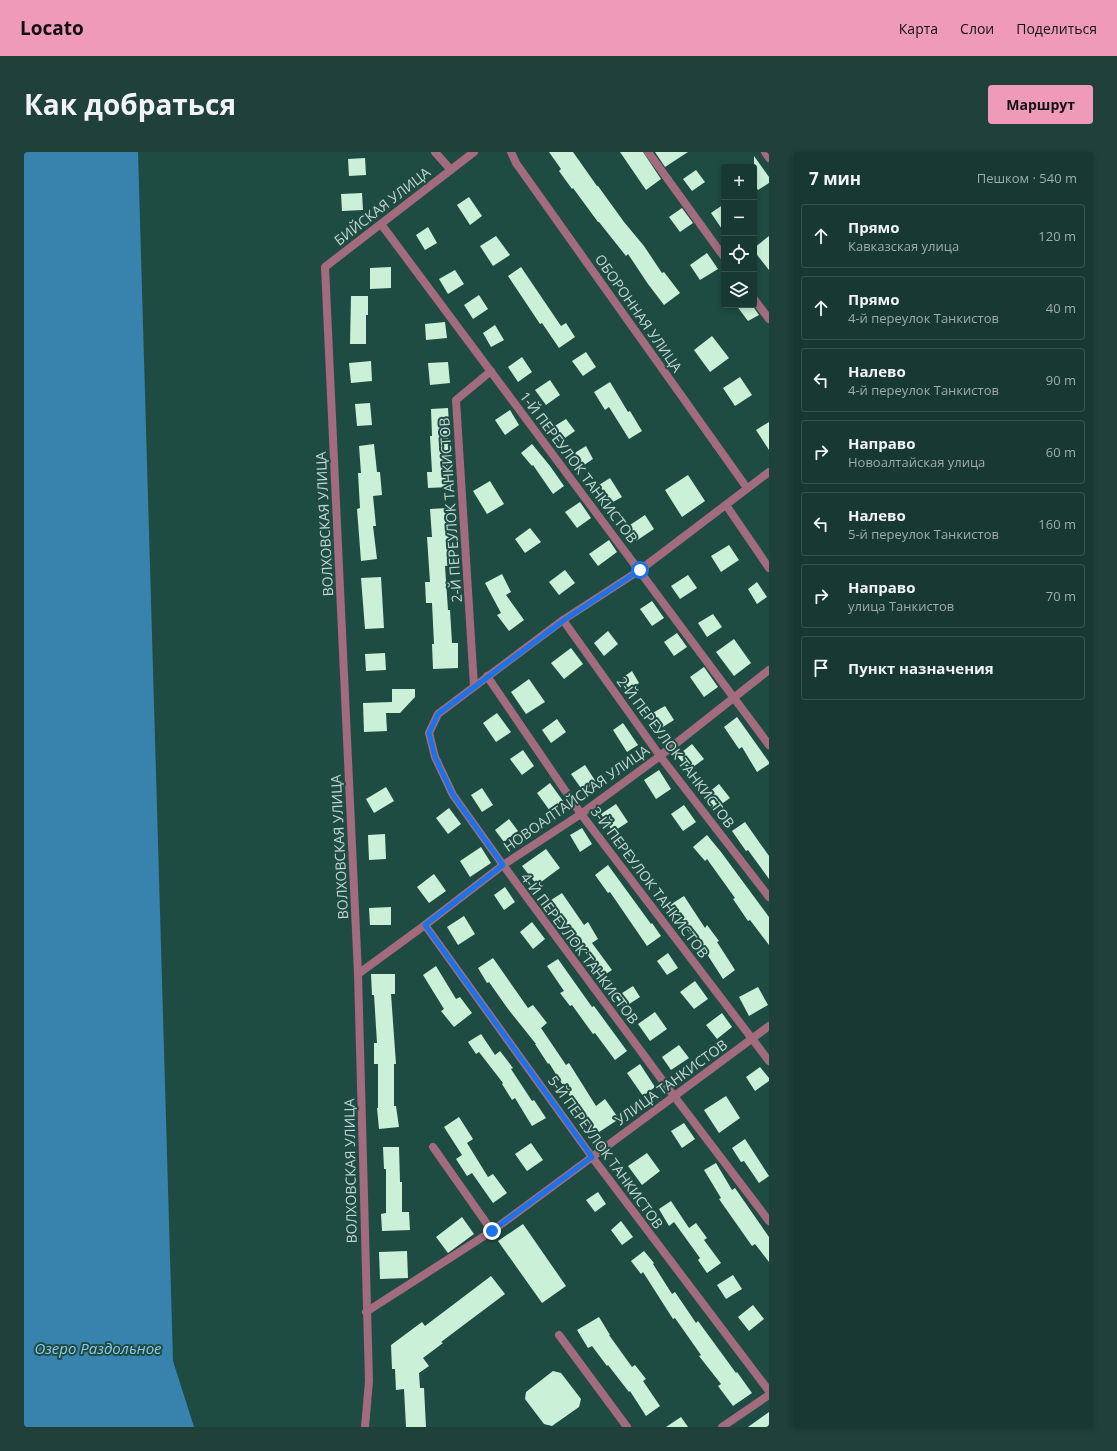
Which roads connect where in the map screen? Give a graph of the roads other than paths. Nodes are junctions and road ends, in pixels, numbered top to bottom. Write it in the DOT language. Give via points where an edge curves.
graph roads {
  1 [pos="435,152"];
  2 [pos="474,152"];
  3 [pos="511,152"];
  4 [pos="648,152"];
  5 [pos="765,152"];
  6 [pos="769,158"];
  7 [pos="451,170"];
  8 [pos="381,224"];
  9 [pos="721,253"];
  10 [pos="325,267"];
  11 [pos="757,303"];
  12 [pos="769,319"];
  13 [pos="491,371"];
  14 [pos="769,472"];
  15 [pos="747,488"];
  16 [pos="726,505"];
  17 [pos="769,568"];
  18 [pos="640,570"];
  19 [pos="564,620"];
  20 [pos="769,670"];
  21 [pos="487,676"];
  22 [pos="474,686"];
  23 [pos="734,698"];
  24 [pos="769,745"];
  25 [pos="660,756"];
  26 [pos="581,814"];
  27 [pos="503,865"];
  28 [pos="769,897"];
  29 [pos="425,925"];
  30 [pos="358,974"];
  31 [pos="769,1026"];
  32 [pos="752,1039"];
  33 [pos="769,1061"];
  34 [pos="674,1096"];
  35 [pos="433,1147"];
  36 [pos="592,1157"];
  37 [pos="769,1221"];
  38 [pos="492,1231"];
  39 [pos="366,1312"];
  40 [pos="559,1335"];
  41 [pos="769,1391"];
  42 [pos="769,1395"];
  43 [pos="365,1427"];
  44 [pos="627,1427"];
  45 [pos="722,1427"];
  1 -- 7 [label="street"];
  2 -- 7 [label="street, БИЙСКАЯ УЛИЦА"];
  3 -- 15 [label="street, ОБОРОННАЯ УЛИЦА" via="516,163"];
  4 -- 9 [label="street"];
  5 -- 6 [label="street"];
  7 -- 8 [label="street, БИЙСКАЯ УЛИЦА"];
  8 -- 10 [label="street, БИЙСКАЯ УЛИЦА"];
  8 -- 13 [label="street, 1-Й ПЕРЕУЛОК ТАНКИСТОВ"];
  10 -- 30 [label="street, ВОЛХОВСКАЯ УЛИЦА"];
  11 -- 12 [label="street"];
  13 -- 18 [label="street, 1-Й ПЕРЕУЛОК ТАНКИСТОВ"];
  13 -- 22 [label="street, 2-Й ПЕРЕУЛОК ТАНКИСТОВ" via="456,400"];
  14 -- 15 [label="street, 4-Й ПЕРЕУЛОК ТАНКИСТОВ"];
  15 -- 16 [label="street, 4-Й ПЕРЕУЛОК ТАНКИСТОВ"];
  16 -- 17 [label="street"];
  16 -- 18 [label="street, 4-Й ПЕРЕУЛОК ТАНКИСТОВ"];
  18 -- 19 [label="street, 4-Й ПЕРЕУЛОК ТАНКИСТОВ"];
  18 -- 23 [label="street, 1-Й ПЕРЕУЛОК ТАНКИСТОВ"];
  19 -- 21 [label="street, 4-Й ПЕРЕУЛОК ТАНКИСТОВ"];
  19 -- 25 [label="street, 2-Й ПЕРЕУЛОК ТАНКИСТОВ"];
  20 -- 23 [label="street, НОВОАЛТАЙСКАЯ УЛИЦА"];
  21 -- 22 [label="street, 4-Й ПЕРЕУЛОК ТАНКИСТОВ"];
  21 -- 26 [label="street, 3-Й ПЕРЕУЛОК ТАНКИСТОВ"];
  22 -- 27 [label="street, 4-Й ПЕРЕУЛОК ТАНКИСТОВ" via="438,714 429,733 435,757 453,795"];
  23 -- 24 [label="street, 1-Й ПЕРЕУЛОК ТАНКИСТОВ"];
  23 -- 25 [label="street, НОВОАЛТАЙСКАЯ УЛИЦА"];
  25 -- 26 [label="street, НОВОАЛТАЙСКАЯ УЛИЦА"];
  25 -- 28 [label="street, 2-Й ПЕРЕУЛОК ТАНКИСТОВ"];
  26 -- 27 [label="street, НОВОАЛТАЙСКАЯ УЛИЦА"];
  26 -- 32 [label="street, 3-Й ПЕРЕУЛОК ТАНКИСТОВ"];
  27 -- 29 [label="street, НОВОАЛТАЙСКАЯ УЛИЦА"];
  27 -- 34 [label="street, 4-Й ПЕРЕУЛОК ТАНКИСТОВ"];
  29 -- 30 [label="street, НОВОАЛТАЙСКАЯ УЛИЦА"];
  29 -- 36 [label="street, 5-Й ПЕРЕУЛОК ТАНКИСТОВ"];
  30 -- 39 [label="street, ВОЛХОВСКАЯ УЛИЦА"];
  31 -- 32 [label="street, УЛИЦА ТАНКИСТОВ"];
  32 -- 33 [label="street, 3-Й ПЕРЕУЛОК ТАНКИСТОВ"];
  32 -- 34 [label="street, УЛИЦА ТАНКИСТОВ"];
  34 -- 36 [label="street, УЛИЦА ТАНКИСТОВ"];
  34 -- 37 [label="street, 4-Й ПЕРЕУЛОК ТАНКИСТОВ"];
  35 -- 38 [label="street"];
  36 -- 38 [label="street, УЛИЦА ТАНКИСТОВ"];
  36 -- 41 [label="street, 5-Й ПЕРЕУЛОК ТАНКИСТОВ"];
  38 -- 39 [label="street, УЛИЦА ТАНКИСТОВ"];
  39 -- 43 [label="street, ВОЛХОВСКАЯ УЛИЦА" via="369,1381"];
  40 -- 44 [label="street"];
  42 -- 45 [label="street"];
}
